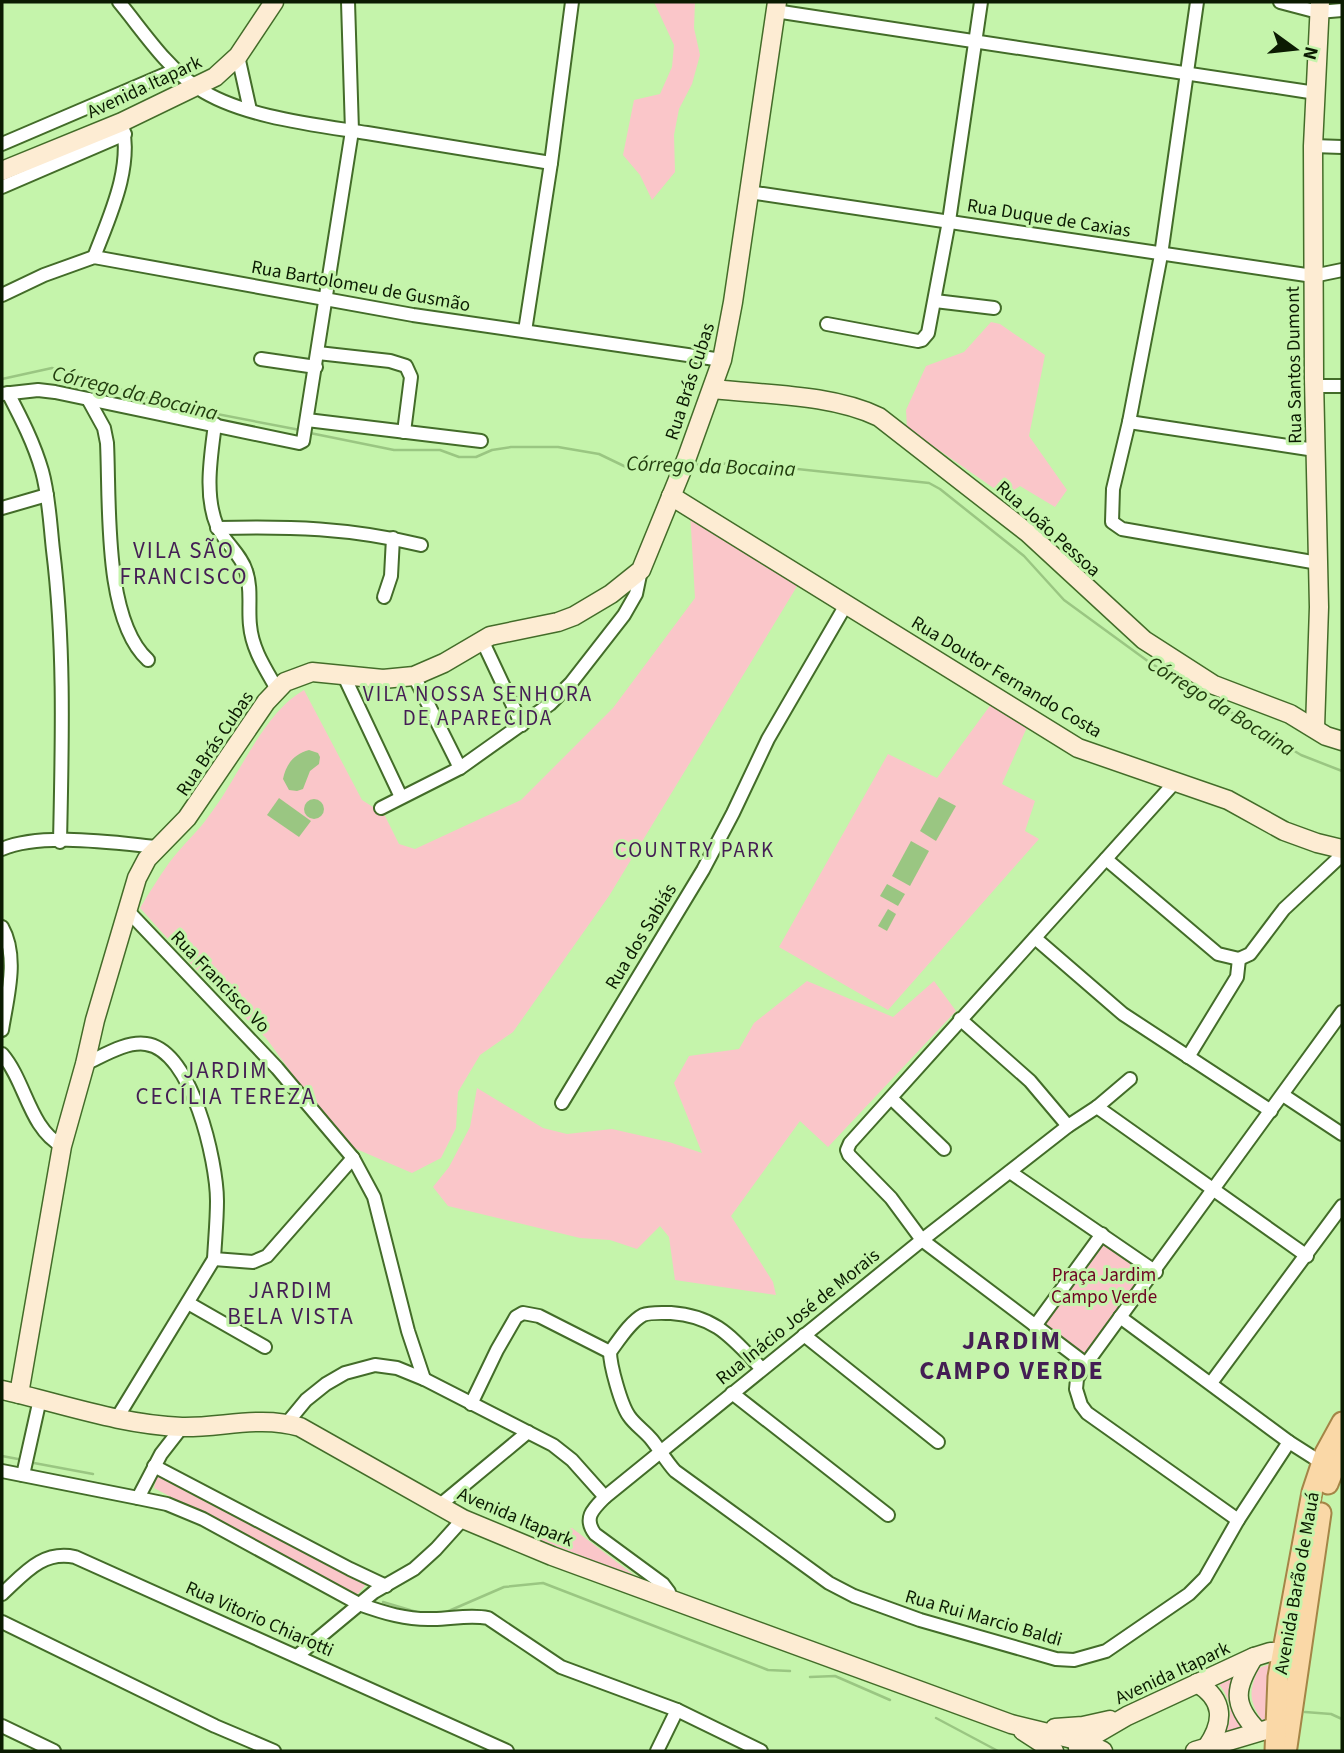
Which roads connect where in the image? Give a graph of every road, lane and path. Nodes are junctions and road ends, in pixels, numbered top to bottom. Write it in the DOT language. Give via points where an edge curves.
graph roads {
  1 [pos="119,2"];
  2 [pos="274,2"];
  3 [pos="348,2"];
  4 [pos="572,2"];
  5 [pos="981,2"];
  6 [pos="1197,2"];
  7 [pos="1280,2"];
  8 [pos="776,6"];
  9 [pos="1319,7"];
  10 [pos="1342,10"];
  11 [pos="975,42"];
  12 [pos="238,56"];
  13 [pos="175,70"];
  14 [pos="1187,74"];
  15 [pos="196,88"];
  16 [pos="1316,93"];
  17 [pos="250,110"];
  18 [pos="123,128"];
  19 [pos="352,131"];
  20 [pos="2,144"];
  21 [pos="1313,146"];
  22 [pos="1342,146"];
  23 [pos="551,163"];
  24 [pos="2,171"];
  25 [pos="2,187"];
  26 [pos="749,192"];
  27 [pos="949,220"];
  28 [pos="1160,255"];
  29 [pos="94,257"];
  30 [pos="1342,270"];
  31 [pos="1313,276"];
  32 [pos="2,295"];
  33 [pos="325,299"];
  34 [pos="935,301"];
  35 [pos="994,308"];
  36 [pos="827,324"];
  37 [pos="524,331"];
  38 [pos="318,353"];
  39 [pos="261,359"];
  40 [pos="722,360"];
  41 [pos="316,368"];
  42 [pos="1314,386"];
  43 [pos="1342,386"];
  44 [pos="713,389"];
  45 [pos="5,393"];
  46 [pos="88,399"];
  47 [pos="1129,422"];
  48 [pos="215,424"];
  49 [pos="304,432"];
  50 [pos="404,432"];
  51 [pos="481,441"];
  52 [pos="1315,450"];
  53 [pos="673,492"];
  54 [pos="47,495"];
  55 [pos="2,508"];
  56 [pos="217,527"];
  57 [pos="393,538"];
  58 [pos="421,545"];
  59 [pos="1318,563"];
  60 [pos="641,570"];
  61 [pos="384,597"];
  62 [pos="847,603"];
  63 [pos="482,640"];
  64 [pos="148,660"];
  65 [pos="343,674"];
  66 [pos="414,676"];
  67 [pos="277,689"];
  68 [pos="522,725"];
  69 [pos="1315,728"];
  70 [pos="1342,741"];
  71 [pos="460,768"];
  72 [pos="1176,781"];
  73 [pos="401,797"];
  74 [pos="381,808"];
  75 [pos="60,842"];
  76 [pos="158,847"];
  77 [pos="2,849"];
  78 [pos="1342,852"];
  79 [pos="1106,859"];
  80 [pos="127,910"];
  81 [pos="2,927"];
  82 [pos="1035,938"];
  83 [pos="1239,959"];
  84 [pos="1342,1012"];
  85 [pos="960,1019"];
  86 [pos="2,1030"];
  87 [pos="2,1055"];
  88 [pos="1188,1057"];
  89 [pos="86,1064"];
  90 [pos="1130,1079"];
  91 [pos="1283,1095"];
  92 [pos="891,1098"];
  93 [pos="562,1103"];
  94 [pos="1097,1107"];
  95 [pos="1271,1111"];
  96 [pos="1068,1126"];
  97 [pos="1342,1134"];
  98 [pos="62,1146"];
  99 [pos="944,1149"];
  100 [pos="353,1158"];
  101 [pos="1010,1172"];
  102 [pos="1213,1191"];
  103 [pos="1342,1206"];
  104 [pos="1102,1234"];
  105 [pos="922,1240"];
  106 [pos="1307,1256"];
  107 [pos="214,1259"];
  108 [pos="1156,1272"];
  109 [pos="188,1303"];
  110 [pos="1120,1317"];
  111 [pos="1035,1326"];
  112 [pos="804,1335"];
  113 [pos="265,1347"];
  114 [pos="610,1352"];
  115 [pos="1086,1364"];
  116 [pos="762,1369"];
  117 [pos="424,1379"];
  118 [pos="1212,1383"];
  119 [pos="10,1392"];
  120 [pos="732,1393"];
  121 [pos="40,1399"];
  122 [pos="471,1404"];
  123 [pos="117,1418"];
  124 [pos="1342,1422"];
  125 [pos="293,1425"];
  126 [pos="182,1427"];
  127 [pos="528,1432"];
  128 [pos="1289,1442"];
  129 [pos="938,1443"];
  130 [pos="1342,1449"];
  131 [pos="660,1453"];
  132 [pos="1322,1463"];
  133 [pos="154,1466"];
  134 [pos="2,1471"];
  135 [pos="23,1475"];
  136 [pos="138,1497"];
  137 [pos="605,1497"];
  138 [pos="440,1505"];
  139 [pos="888,1515"];
  140 [pos="463,1519"];
  141 [pos="1238,1520"];
  142 [pos="386,1586"];
  143 [pos="2,1594"];
  144 [pos="668,1597"];
  145 [pos="359,1604"];
  146 [pos="2,1622"];
  147 [pos="1282,1652"];
  148 [pos="297,1656"];
  149 [pos="1254,1657"];
  150 [pos="1197,1683"];
  151 [pos="1295,1693"];
  152 [pos="677,1710"];
  153 [pos="1127,1716"];
  154 [pos="1011,1724"];
  155 [pos="2,1726"];
  156 [pos="1275,1727"];
  157 [pos="1032,1728"];
  158 [pos="1081,1747"];
  159 [pos="1201,1749"];
  160 [pos="54,1751"];
  161 [pos="274,1751"];
  162 [pos="507,1751"];
  163 [pos="657,1751"];
  164 [pos="761,1751"];
  165 [pos="1054,1751"];
  166 [pos="1103,1751"];
  167 [pos="1275,1751"];
  168 [pos="1287,1751"];
  1 -- 13 [label="street"];
  2 -- 12 [label="street, Avenida Itapark"];
  3 -- 19 [label="street"];
  4 -- 23 [label="street"];
  5 -- 11 [label="street"];
  6 -- 14 [label="street"];
  7 -- 9 [label="street"];
  8 -- 11 [label="street"];
  8 -- 26 [label="street, Rua Brás Cubas"];
  9 -- 10 [label="street"];
  9 -- 16 [label="street, Rua Santos Dumont"];
  11 -- 14 [label="street"];
  11 -- 27 [label="street"];
  12 -- 15 [label="street, Avenida Itapark"];
  12 -- 17 [label="street"];
  13 -- 15 [label="street"];
  13 -- 20 [label="street"];
  14 -- 16 [label="street"];
  14 -- 28 [label="street"];
  15 -- 17 [label="street"];
  15 -- 18 [label="street, Avenida Itapark"];
  16 -- 21 [label="street, Rua Santos Dumont"];
  17 -- 19 [label="street"];
  18 -- 24 [label="street, Avenida Itapark"];
  18 -- 25 [label="street"];
  18 -- 29 [label="street" via="122,174"];
  19 -- 23 [label="street"];
  19 -- 33 [label="street"];
  21 -- 22 [label="street"];
  21 -- 31 [label="street, Rua Santos Dumont"];
  23 -- 37 [label="street"];
  26 -- 27 [label="street, Rua Duque de Caxias"];
  26 -- 40 [label="street, Rua Brás Cubas"];
  27 -- 28 [label="street, Rua Duque de Caxias"];
  27 -- 34 [label="street"];
  28 -- 31 [label="street, Rua Duque de Caxias"];
  28 -- 47 [label="street"];
  29 -- 32 [label="street"];
  29 -- 33 [label="street, Rua Bartolomeu de Gusmão"];
  30 -- 31 [label="street, Rua Duque de Caxias"];
  31 -- 42 [label="street, Rua Santos Dumont"];
  33 -- 37 [label="street, Rua Bartolomeu de Gusmão"];
  33 -- 38 [label="street"];
  34 -- 35 [label="street"];
  34 -- 36 [label="street" via="928,333 918,341"];
  37 -- 40 [label="street, Rua Bartolomeu de Gusmão"];
  38 -- 41 [label="street"];
  38 -- 50 [label="street" via="406,366 411,377"];
  39 -- 41 [label="street"];
  40 -- 44 [label="street, Rua Brás Cubas"];
  41 -- 49 [label="street"];
  42 -- 43 [label="street"];
  42 -- 52 [label="street, Rua Santos Dumont"];
  44 -- 53 [label="street, Rua Brás Cubas"];
  44 -- 69 [label="street, Rua João Pessoa" via="839,403 879,417 1028,533 1144,640 1214,685"];
  45 -- 46 [label="street" via="38,390"];
  45 -- 54 [label="street" via="32,443"];
  46 -- 48 [label="street"];
  46 -- 64 [label="street" via="107,443 121,614 135,646"];
  47 -- 52 [label="street"];
  47 -- 59 [label="street" via="1114,489 1112,522 1122,529"];
  48 -- 49 [label="street"];
  48 -- 56 [label="street" via="210,486"];
  49 -- 50 [label="street"];
  50 -- 51 [label="street"];
  52 -- 59 [label="street, Rua Santos Dumont"];
  53 -- 60 [label="street, Rua Brás Cubas"];
  53 -- 62 [label="street, Rua Doutor Fernando Costa"];
  54 -- 55 [label="street"];
  54 -- 75 [label="street" via="60,615"];
  56 -- 57 [label="street" via="320,528"];
  56 -- 67 [label="street" via="246,571 253,643"];
  57 -- 58 [label="street"];
  57 -- 61 [label="street" via="391,576"];
  59 -- 69 [label="street, Rua Santos Dumont"];
  60 -- 63 [label="street, Rua Brás Cubas" via="566,620"];
  60 -- 68 [label="street" via="632,603 598,649 571,683"];
  62 -- 72 [label="street, Rua Doutor Fernando Costa" via="1078,748"];
  62 -- 93 [label="street, Rua dos Sabiás" via="768,739 703,870"];
  63 -- 66 [label="street, Rua Brás Cubas"];
  63 -- 68 [label="street"];
  65 -- 66 [label="street, Rua Brás Cubas" via="383,679"];
  65 -- 67 [label="street, Rua Brás Cubas" via="312,672"];
  65 -- 73 [label="street"];
  66 -- 71 [label="street"];
  67 -- 76 [label="street, Rua Brás Cubas" via="187,818"];
  68 -- 71 [label="street"];
  69 -- 70 [label="street, Rua João Pessoa"];
  71 -- 73 [label="street"];
  72 -- 78 [label="street, Rua Doutor Fernando Costa" via="1228,800 1284,831"];
  72 -- 79 [label="street"];
  73 -- 74 [label="street"];
  75 -- 76 [label="street"];
  75 -- 77 [label="street" via="26,841"];
  76 -- 80 [label="street, Rua Brás Cubas" via="141,868"];
  78 -- 83 [label="street" via="1284,909 1251,954"];
  79 -- 82 [label="street"];
  79 -- 83 [label="street" via="1218,954"];
  80 -- 89 [label="street, Rua Brás Cubas"];
  80 -- 100 [label="street, Rua Francisco Vo" via="277,1068"];
  81 -- 86 [label="street" via="11,968"];
  82 -- 85 [label="street"];
  82 -- 88 [label="street" via="1123,1014"];
  83 -- 88 [label="street" via="1237,977"];
  84 -- 91 [label="street"];
  85 -- 92 [label="street"];
  85 -- 96 [label="street" via="1030,1081"];
  87 -- 98 [label="street" via="43,1130"];
  88 -- 95 [label="street"];
  89 -- 98 [label="street, Rua Brás Cubas"];
  89 -- 107 [label="street" via="143,1043 160,1047 190,1085 207,1139 217,1198"];
  90 -- 94 [label="street, Rua Inácio José de Morais"];
  91 -- 95 [label="street"];
  91 -- 97 [label="street"];
  92 -- 99 [label="street"];
  92 -- 105 [label="street" via="847,1150"];
  94 -- 96 [label="street, Rua Inácio José de Morais"];
  94 -- 102 [label="street"];
  95 -- 102 [label="street"];
  96 -- 101 [label="street, Rua Inácio José de Morais"];
  98 -- 119 [label="street, Rua Brás Cubas"];
  100 -- 107 [label="street" via="268,1256 253,1262"];
  100 -- 117 [label="street, Rua Francisco Vo" via="374,1197"];
  101 -- 104 [label="street"];
  101 -- 105 [label="street, Rua Inácio José de Morais"];
  102 -- 106 [label="street"];
  102 -- 108 [label="street"];
  103 -- 106 [label="street"];
  104 -- 108 [label="street"];
  104 -- 111 [label="street"];
  105 -- 111 [label="street"];
  105 -- 112 [label="street, Rua Inácio José de Morais"];
  106 -- 118 [label="street"];
  107 -- 109 [label="street"];
  108 -- 110 [label="street"];
  109 -- 113 [label="street"];
  109 -- 123 [label="street"];
  110 -- 115 [label="street"];
  110 -- 118 [label="street"];
  111 -- 115 [label="street"];
  112 -- 116 [label="street, Rua Inácio José de Morais"];
  112 -- 129 [label="street"];
  114 -- 116 [label="street" via="643,1315 683,1314 713,1322 726,1331"];
  114 -- 122 [label="street" via="539,1315 523,1313 497,1350"];
  114 -- 131 [label="street, Rua Rui Marcio Baldi" via="625,1410"];
  115 -- 141 [label="street" via="1076,1388 1087,1413"];
  116 -- 120 [label="street, Rua Inácio José de Morais"];
  117 -- 122 [label="street"];
  117 -- 125 [label="street" via="375,1365 345,1373 306,1400"];
  118 -- 128 [label="street"];
  119 -- 121 [label="street, Avenida Itapark"];
  120 -- 131 [label="street, Rua Inácio José de Morais"];
  120 -- 139 [label="street"];
  121 -- 123 [label="street, Avenida Itapark"];
  121 -- 135 [label="street"];
  122 -- 127 [label="street"];
  123 -- 126 [label="street, Avenida Itapark"];
  124 -- 132 [label="main road, Avenida Barão de Mauá"];
  125 -- 126 [label="street, Avenida Itapark" via="265,1422"];
  125 -- 138 [label="street, Avenida Itapark"];
  126 -- 133 [label="street"];
  127 -- 137 [label="street" via="572,1460"];
  127 -- 138 [label="street"];
  128 -- 132 [label="street"];
  128 -- 141 [label="street, Rua Rui Marcio Baldi"];
  130 -- 151 [label="main road, Avenida Barão de Mauá" via="1325,1494"];
  131 -- 137 [label="street, Rua Inácio José de Morais"];
  131 -- 141 [label="street, Rua Rui Marcio Baldi" via="675,1471 828,1583 920,1620 1056,1659 1074,1660 1105,1651 1173,1607 1205,1578"];
  132 -- 147 [label="main road, Avenida Barão de Mauá" via="1312,1492"];
  133 -- 136 [label="street"];
  133 -- 142 [label="street"];
  134 -- 135 [label="street"];
  135 -- 136 [label="street"];
  136 -- 145 [label="street" via="203,1520"];
  137 -- 144 [label="street, Rua Inácio José de Morais" via="591,1511 589,1526 663,1584"];
  138 -- 140 [label="street, Avenida Itapark"];
  140 -- 142 [label="street" via="414,1569"];
  140 -- 144 [label="street, Avenida Itapark"];
  142 -- 145 [label="street"];
  143 -- 148 [label="street, Rua Vitorio Chiarotti" via="50,1556 75,1557"];
  144 -- 154 [label="street, Avenida Itapark"];
  145 -- 148 [label="street"];
  145 -- 152 [label="street" via="413,1619 488,1618 561,1667"];
  146 -- 161 [label="street"];
  147 -- 149 [label="street, Avenida Itapark"];
  147 -- 151 [label="main road" via="1294,1663"];
  147 -- 156 [label="main road, Avenida Barão de Mauá"];
  148 -- 162 [label="street, Rua Vitorio Chiarotti"];
  149 -- 150 [label="street, Avenida Itapark"];
  149 -- 156 [label="street" via="1238,1688 1243,1713"];
  150 -- 153 [label="street, Avenida Itapark"];
  150 -- 159 [label="street" via="1208,1689 1220,1721 1216,1734"];
  151 -- 156 [label="main road, Avenida Barão de Mauá"];
  152 -- 163 [label="street"];
  152 -- 164 [label="street"];
  153 -- 157 [label="street" via="1083,1726"];
  153 -- 158 [label="street, Avenida Itapark"];
  154 -- 157 [label="street, Avenida Itapark"];
  154 -- 165 [label="street, Avenida Itapark"];
  155 -- 160 [label="street"];
  156 -- 159 [label="street"];
  156 -- 167 [label="main road, Avenida Barão de Mauá"];
  156 -- 168 [label="main road, Avenida Barão de Mauá"];
  157 -- 158 [label="street, Avenida Itapark"];
  158 -- 166 [label="street, Avenida Itapark"];
}
